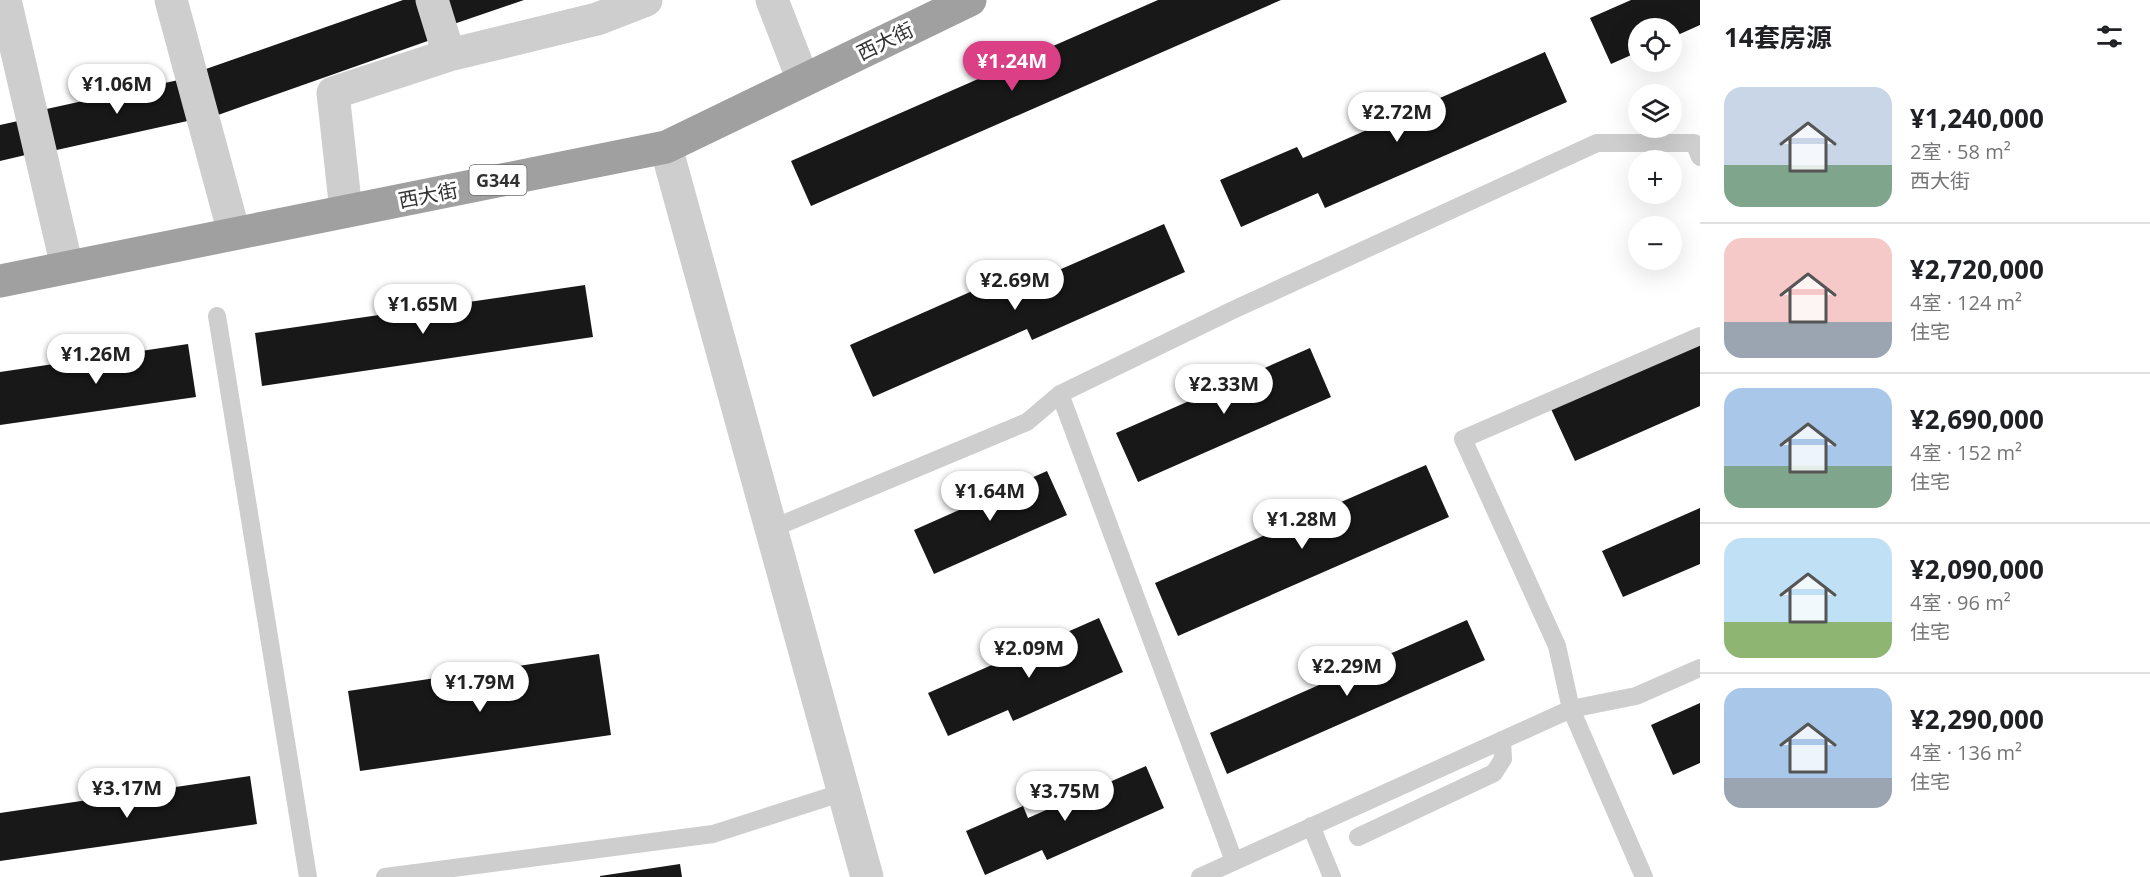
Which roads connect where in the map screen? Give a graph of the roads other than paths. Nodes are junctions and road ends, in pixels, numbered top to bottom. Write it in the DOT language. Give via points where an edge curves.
graph roads {
  1 [pos="6,0"];
  2 [pos="171,0"];
  3 [pos="432,0"];
  4 [pos="646,0"];
  5 [pos="772,0"];
  6 [pos="970,0"];
  7 [pos="449,55"];
  8 [pos="803,80"];
  9 [pos="666,147"];
  10 [pos="1700,157"];
  11 [pos="346,211"];
  12 [pos="234,233"];
  13 [pos="67,267"];
  14 [pos="0,281"];
  15 [pos="217,316"];
  16 [pos="1700,336"];
  17 [pos="1060,394"];
  18 [pos="771,529"];
  19 [pos="1700,668"];
  20 [pos="1570,709"];
  21 [pos="1502,740"];
  22 [pos="844,792"];
  23 [pos="1311,826"];
  24 [pos="1358,837"];
  25 [pos="1234,861"];
  26 [pos="308,877"];
  27 [pos="385,877"];
  28 [pos="867,877"];
  29 [pos="1200,877"];
  30 [pos="1332,877"];
  31 [pos="1644,877"];
  1 -- 13 [label="street"];
  2 -- 12 [label="street"];
  3 -- 7 [label="street"];
  4 -- 7 [label="street" via="597,19"];
  5 -- 8 [label="street"];
  6 -- 8 [label="highway, 西大街 / G344"];
  7 -- 11 [label="street" via="333,93"];
  8 -- 9 [label="highway, 西大街 / G344"];
  9 -- 11 [label="highway, 西大街 / G344"];
  9 -- 18 [label="street"];
  10 -- 17 [label="lane" via="1694,143 1597,143"];
  11 -- 12 [label="highway, 西大街 / G344"];
  12 -- 13 [label="highway, 西大街 / G344"];
  13 -- 14 [label="highway, 西大街 / G344"];
  15 -- 26 [label="lane"];
  16 -- 20 [label="lane" via="1463,439 1557,646"];
  17 -- 18 [label="lane" via="1027,422"];
  17 -- 25 [label="lane"];
  18 -- 22 [label="street"];
  19 -- 20 [label="lane" via="1636,696"];
  20 -- 21 [label="lane"];
  20 -- 31 [label="lane"];
  21 -- 23 [label="lane"];
  21 -- 24 [label="lane" via="1503,759 1494,773"];
  22 -- 27 [label="lane" via="713,834"];
  22 -- 28 [label="street"];
  23 -- 25 [label="lane"];
  23 -- 30 [label="lane"];
  25 -- 29 [label="lane"];
}
